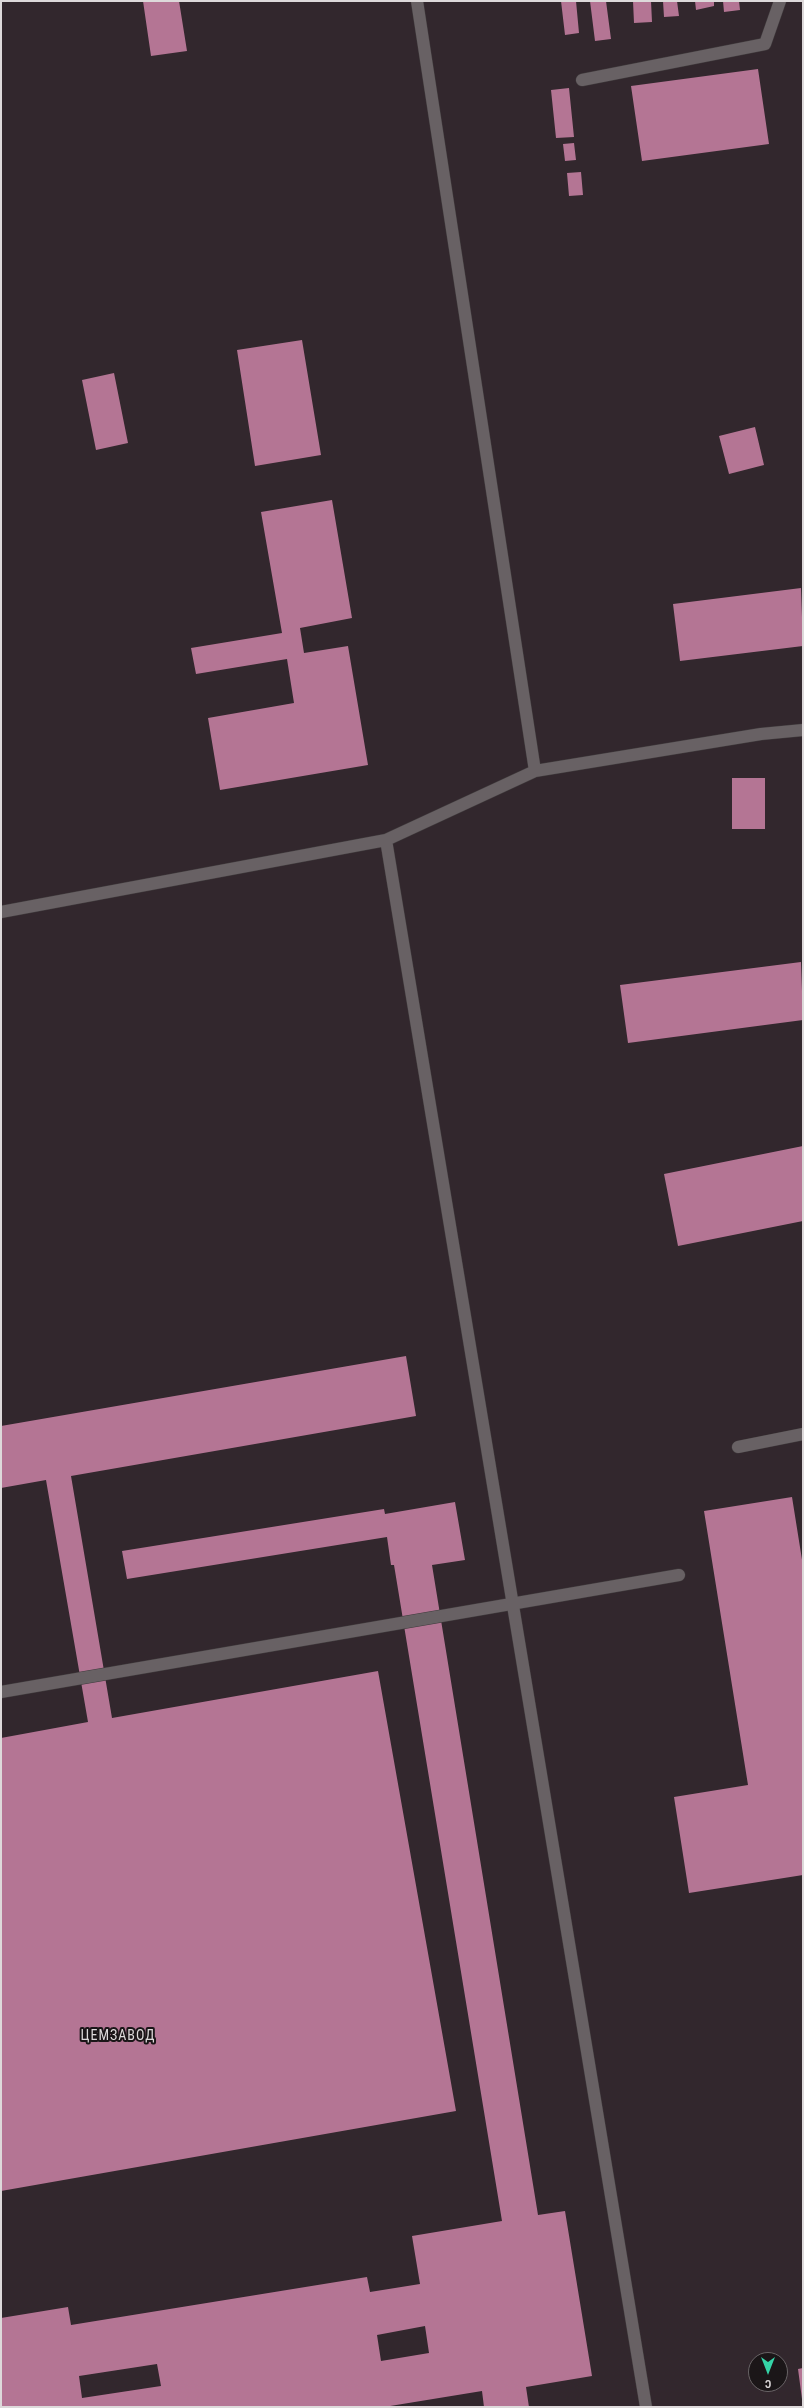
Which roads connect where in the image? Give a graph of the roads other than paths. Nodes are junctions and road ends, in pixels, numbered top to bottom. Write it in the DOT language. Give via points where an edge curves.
graph roads {
  1 [pos="417,1"];
  2 [pos="780,1"];
  3 [pos="582,80"];
  4 [pos="803,730"];
  5 [pos="535,771"];
  6 [pos="386,840"];
  7 [pos="1,912"];
  8 [pos="803,1434"];
  9 [pos="738,1447"];
  10 [pos="679,1575"];
  11 [pos="513,1604"];
  12 [pos="1,1692"];
  13 [pos="646,2407"];
  1 -- 5 [label="lane"];
  2 -- 3 [label="lane" via="765,44"];
  4 -- 5 [label="lane" via="761,734"];
  5 -- 6 [label="lane"];
  6 -- 7 [label="lane"];
  6 -- 11 [label="lane"];
  8 -- 9 [label="lane"];
  10 -- 11 [label="lane"];
  11 -- 12 [label="lane"];
  11 -- 13 [label="lane"];
}
